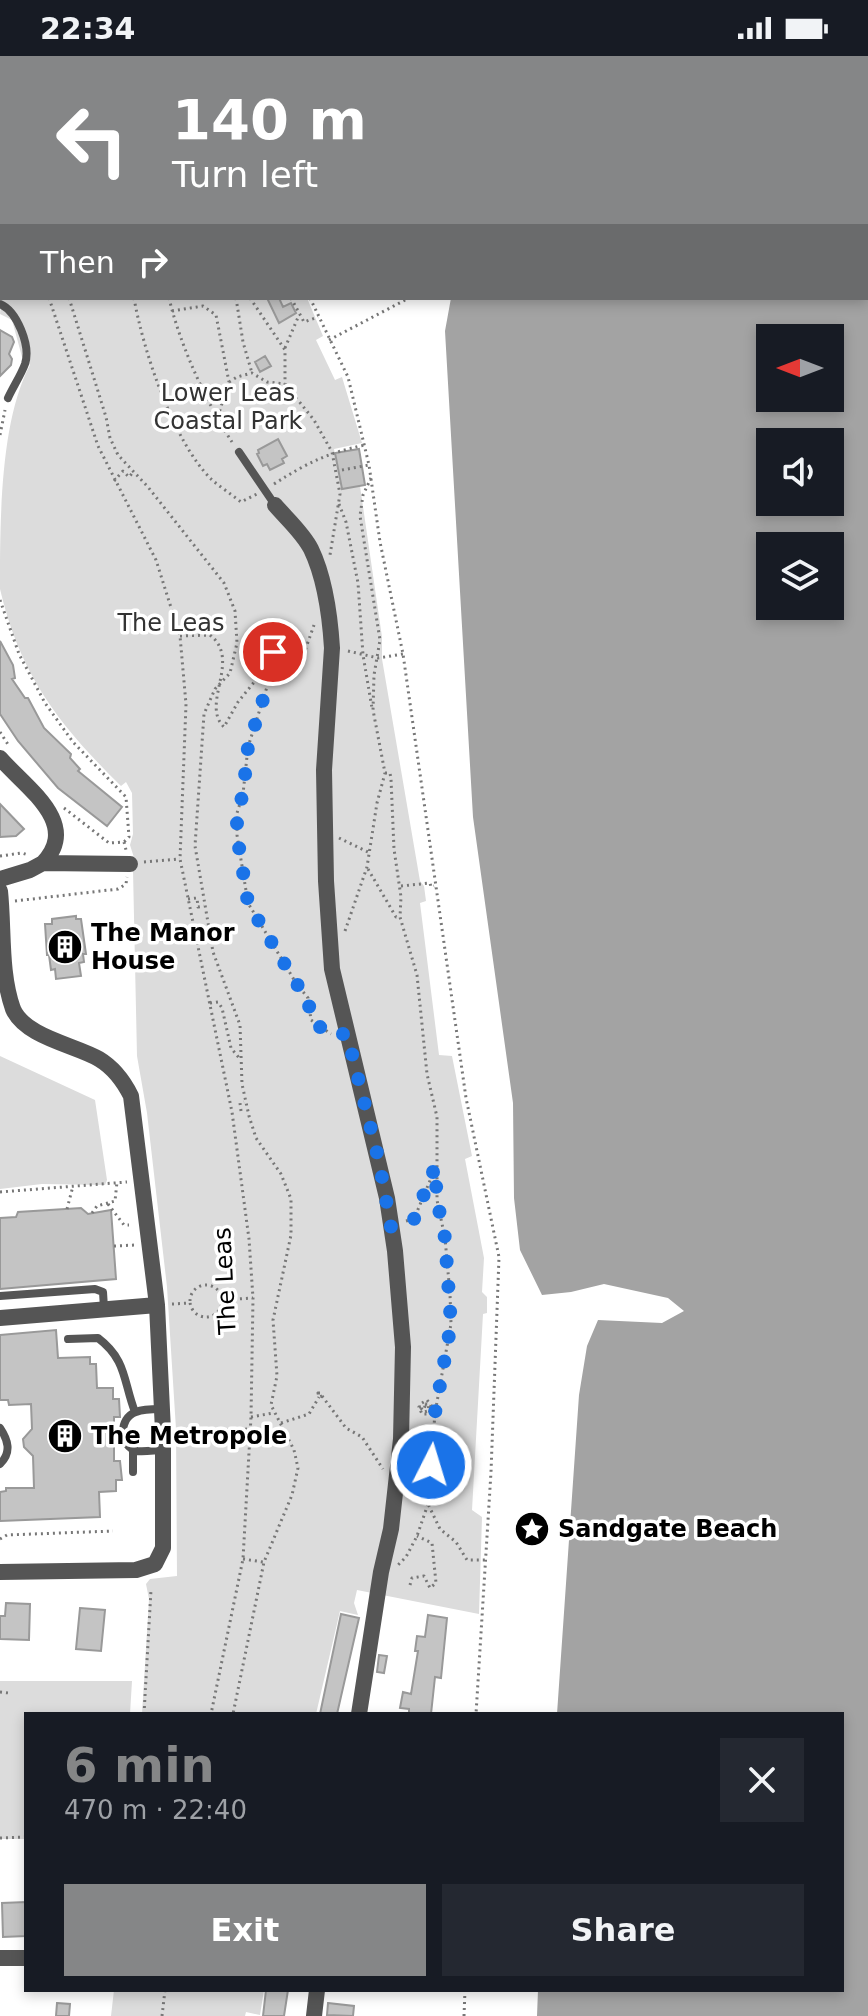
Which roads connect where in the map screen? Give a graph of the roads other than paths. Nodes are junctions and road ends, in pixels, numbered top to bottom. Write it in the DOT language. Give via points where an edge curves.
graph roads {
  1 [pos="0,304"];
  2 [pos="8,398"];
  3 [pos="239,452"];
  4 [pos="275,505"];
  5 [pos="0,758"];
  6 [pos="43,863"];
  7 [pos="130,864"];
  8 [pos="0,879"];
  9 [pos="0,891"];
  10 [pos="0,914"];
  11 [pos="0,1296"];
  12 [pos="157,1305"];
  13 [pos="104,1308"];
  14 [pos="0,1318"];
  15 [pos="68,1339"];
  16 [pos="162,1409"];
  17 [pos="135,1412"];
  18 [pos="0,1428"];
  19 [pos="133,1449"];
  20 [pos="163,1450"];
  21 [pos="0,1464"];
  22 [pos="133,1472"];
  23 [pos="0,1572"];
  24 [pos="359,1712"];
  25 [pos="0,1958"];
  26 [pos="24,1958"];
  27 [pos="317,1992"];
  28 [pos="314,2016"];
  1 -- 2 [label="lane" via="18,320 27,355"];
  3 -- 4 [label="lane"];
  4 -- 24 [label="street" via="311,549 332,644 324,770 332,969 379,1161 403,1347 401,1439 391,1529 374,1571 378,1590"];
  5 -- 6 [label="street" via="55,821 58,840"];
  6 -- 7 [label="street"];
  6 -- 8 [label="street"];
  9 -- 10 [label="street"];
  10 -- 12 [label="street" via="14,1012 29,1027 100,1060 123,1080 131,1096"];
  11 -- 13 [label="lane" via="95,1289 103,1292"];
  12 -- 13 [label="street"];
  12 -- 16 [label="street"];
  13 -- 14 [label="street"];
  15 -- 17 [label="lane" via="98,1338 114,1352"];
  16 -- 17 [label="lane"];
  16 -- 20 [label="street"];
  17 -- 19 [label="lane" via="123,1424 122,1435"];
  18 -- 21 [label="lane" via="8,1449"];
  19 -- 20 [label="lane"];
  19 -- 22 [label="lane"];
  20 -- 23 [label="street" via="163,1548 155,1564 136,1570"];
  25 -- 26 [label="street"];
  27 -- 28 [label="street"];
}
